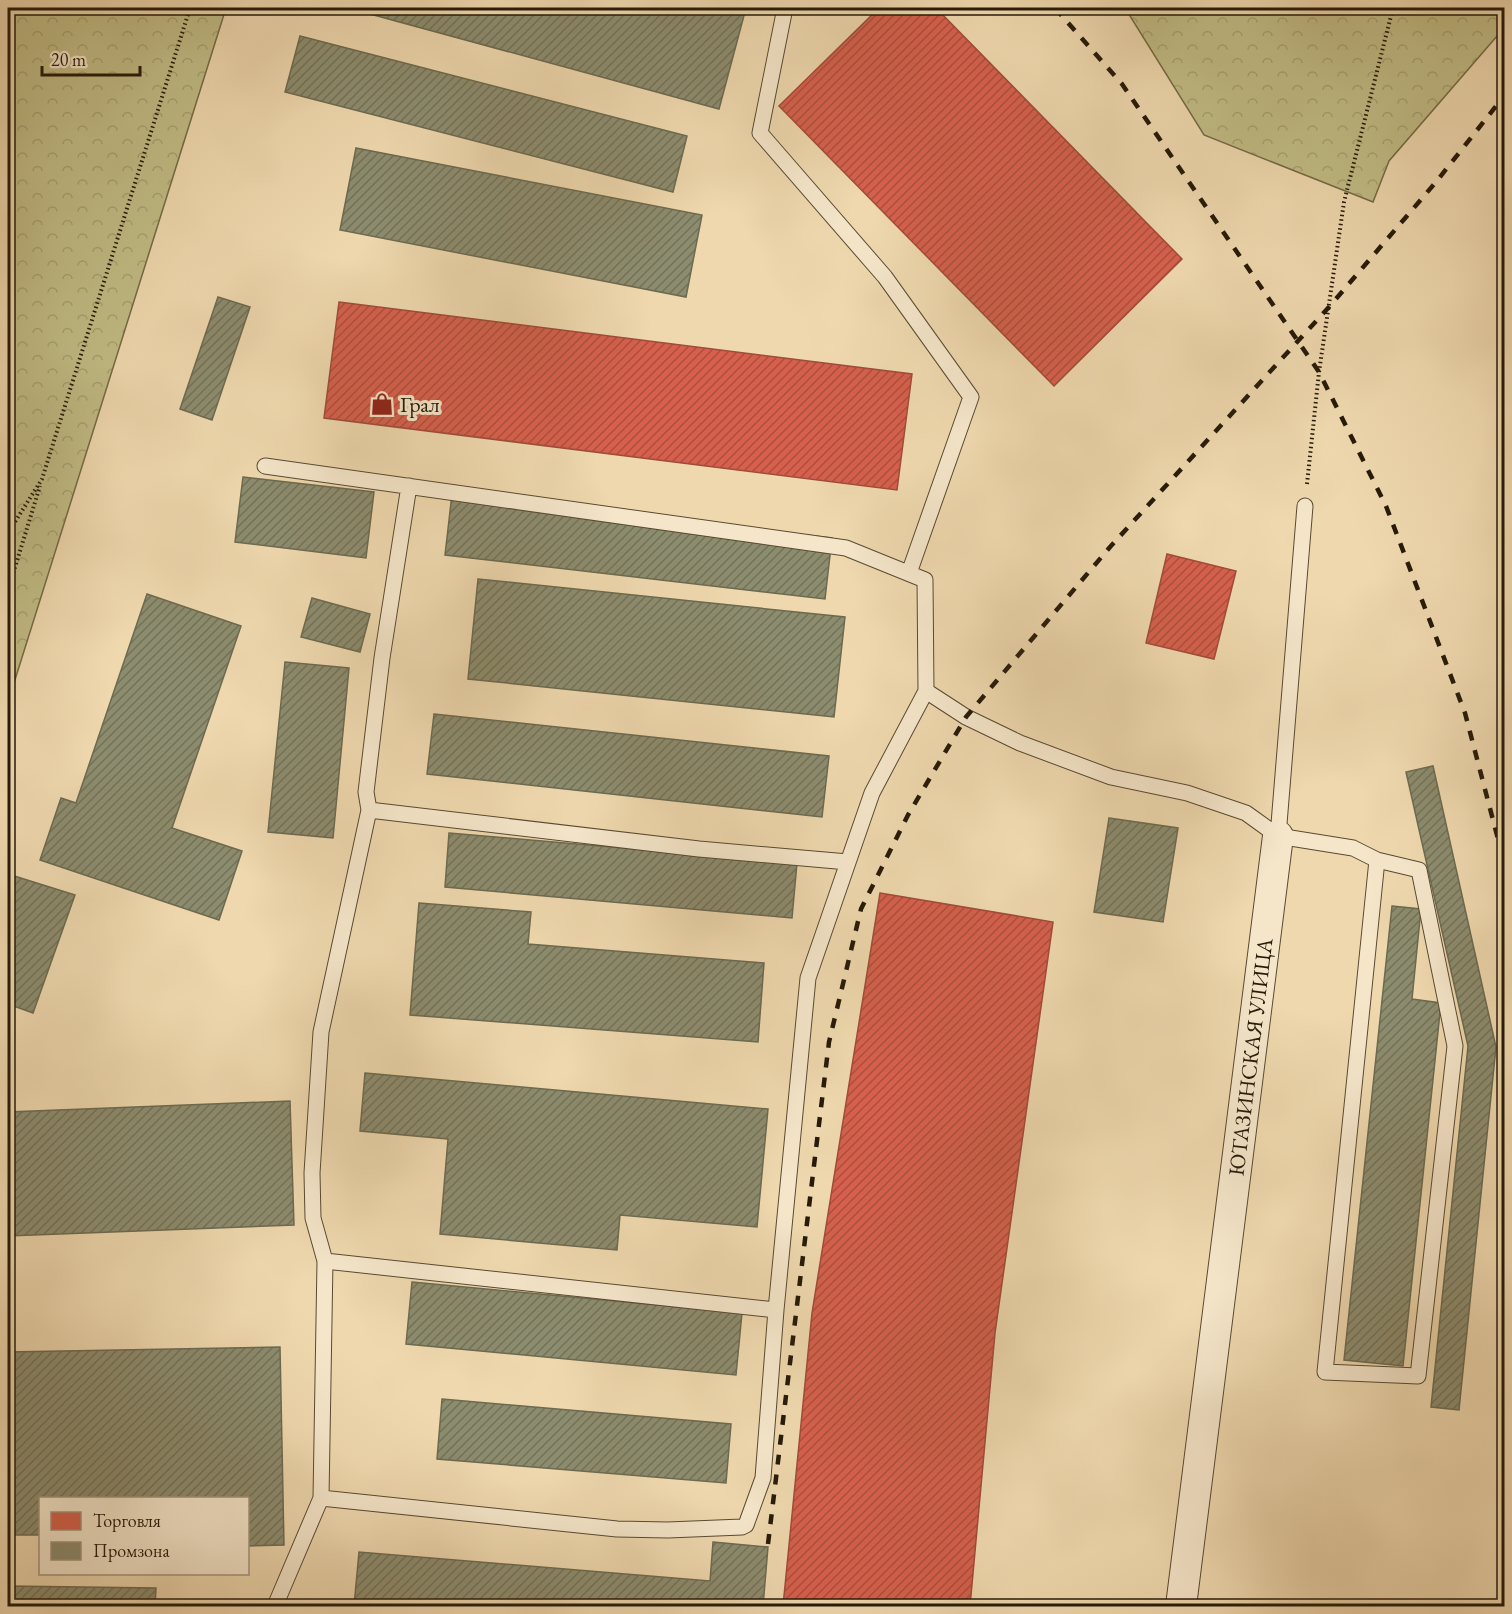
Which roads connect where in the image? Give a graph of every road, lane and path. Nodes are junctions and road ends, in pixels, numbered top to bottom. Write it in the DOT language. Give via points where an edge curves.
graph roads {
  1 [pos="190,8"];
  2 [pos="785,8"];
  3 [pos="1394,8"];
  4 [pos="265,466"];
  5 [pos="42,479"];
  6 [pos="409,486"];
  7 [pos="1305,506"];
  8 [pos="8,533"];
  9 [pos="909,573"];
  10 [pos="8,590"];
  11 [pos="926,691"];
  12 [pos="369,810"];
  13 [pos="1278,836"];
  14 [pos="1377,860"];
  15 [pos="848,862"];
  16 [pos="325,1261"];
  17 [pos="777,1310"];
  18 [pos="321,1498"];
  19 [pos="275,1606"];
  20 [pos="1181,1606"];
  1 -- 5 [label="path"];
  2 -- 9 [label="lane" via="760,133 885,277 971,398"];
  3 -- 7 [label="path" via="1344,202 1319,372"];
  4 -- 6 [label="lane"];
  5 -- 8 [label="path"];
  5 -- 10 [label="path"];
  6 -- 9 [label="lane" via="846,548"];
  6 -- 12 [label="lane" via="382,658 366,792"];
  7 -- 13 [label="lane, ЮТАЗИНСКАЯ УЛИЦА"];
  9 -- 11 [label="lane" via="925,580"];
  11 -- 13 [label="lane" via="966,717 1020,742 1111,777 1186,793 1246,813"];
  11 -- 15 [label="lane" via="872,793"];
  12 -- 15 [label="lane" via="699,849"];
  12 -- 16 [label="lane" via="321,1032 312,1173 314,1218"];
  13 -- 14 [label="lane" via="1353,848"];
  13 -- 20 [label="street, ЮТАЗИНСКАЯ УЛИЦА"];
  14 -- 14 [label="lane" via="1419,870 1455,1046 1418,1376 1325,1372"];
  15 -- 17 [label="lane" via="808,978"];
  16 -- 17 [label="lane"];
  16 -- 18 [label="lane"];
  17 -- 18 [label="lane" via="763,1478 742,1527 617,1529"];
  18 -- 19 [label="lane"];
}
